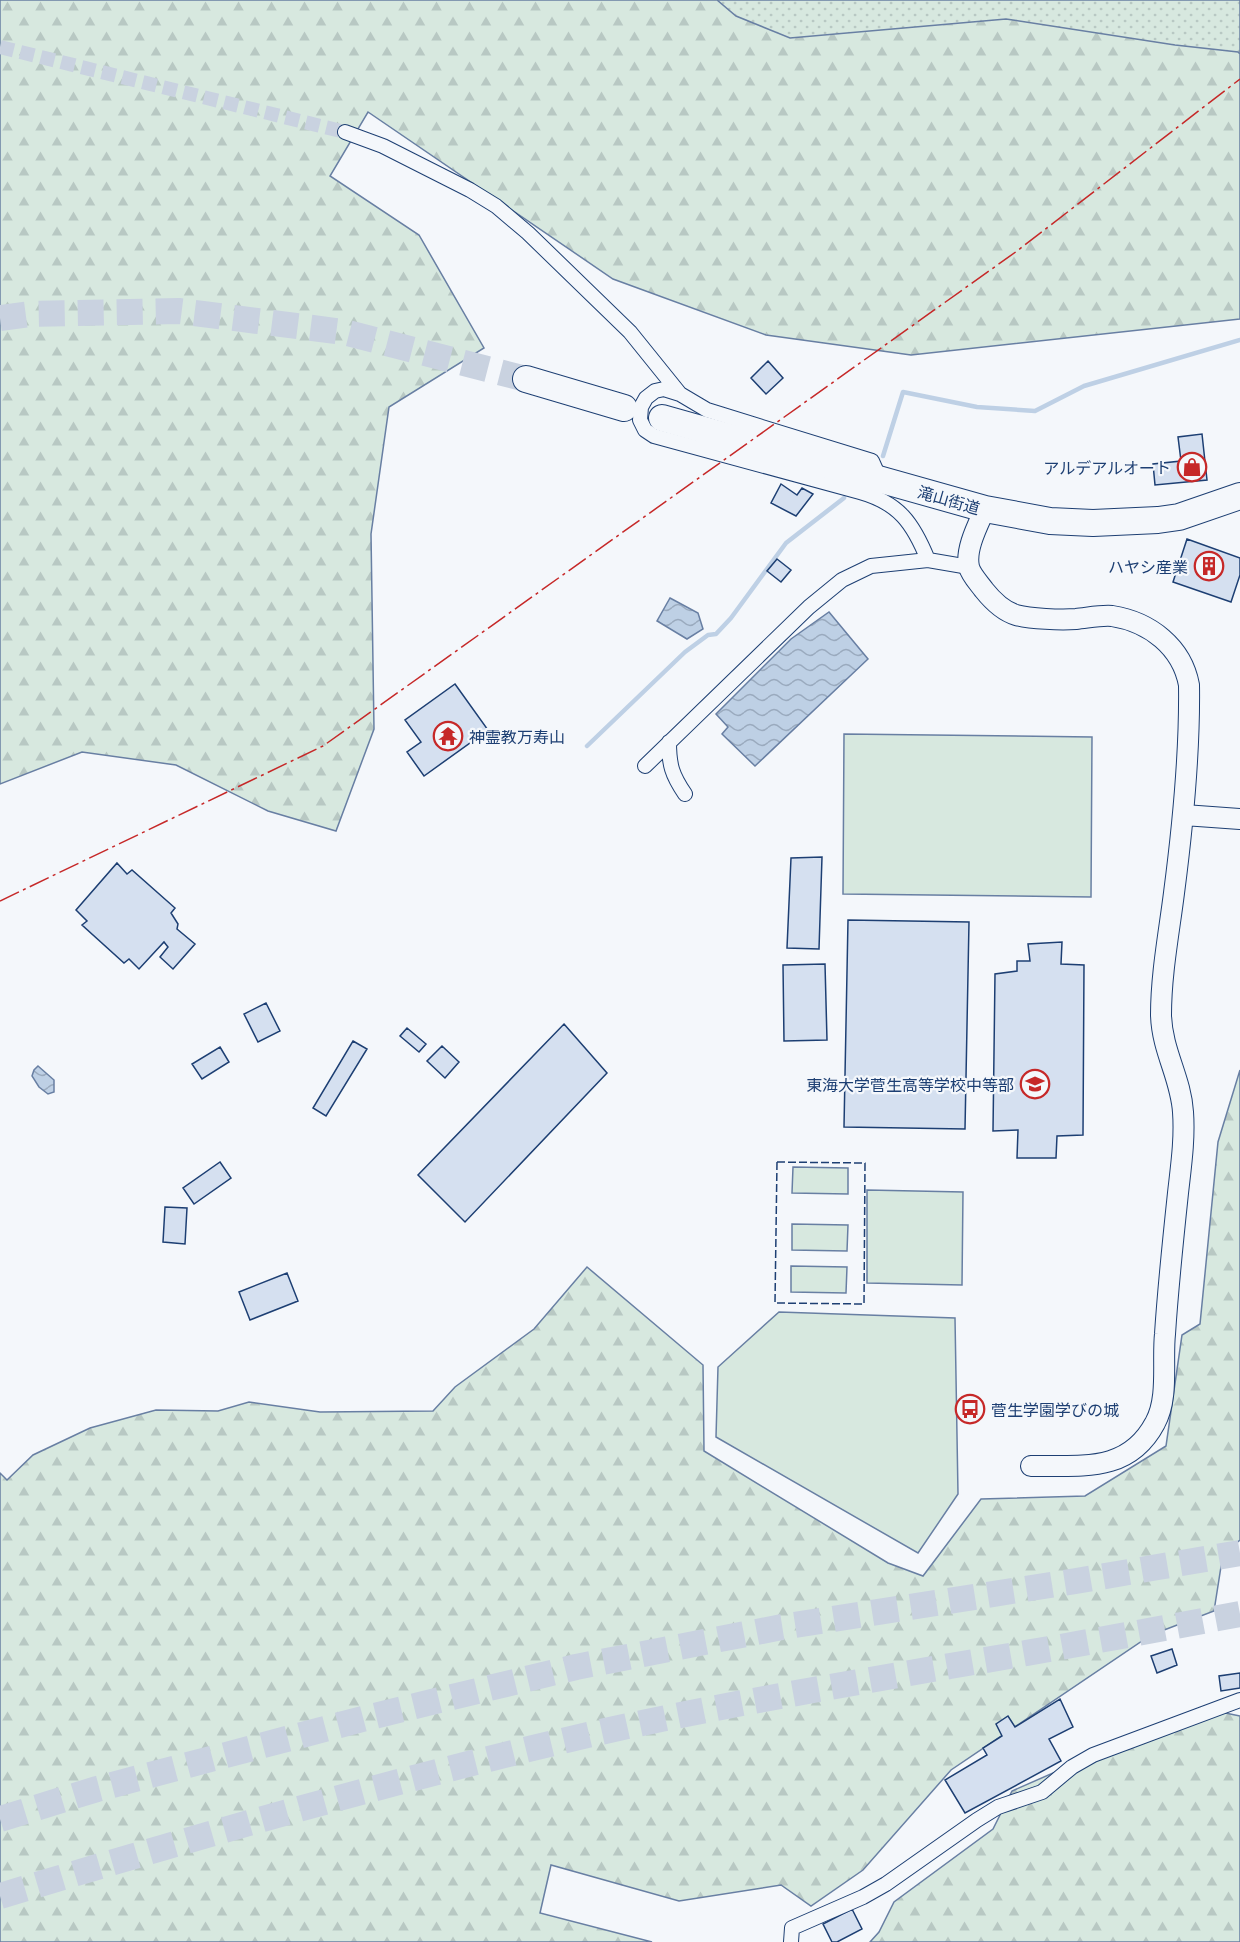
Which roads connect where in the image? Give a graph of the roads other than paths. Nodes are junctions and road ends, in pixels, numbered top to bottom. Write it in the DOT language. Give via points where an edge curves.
graph roads {
  1 [pos="345,132"];
  2 [pos="526,379"];
  3 [pos="680,394"];
  4 [pos="624,408"];
  5 [pos="662,418"];
  6 [pos="880,479"];
  7 [pos="1240,496"];
  8 [pos="985,509"];
  9 [pos="928,560"];
  10 [pos="969,567"];
  11 [pos="669,742"];
  12 [pos="645,766"];
  13 [pos="685,794"];
  14 [pos="1184,815"];
  15 [pos="1240,819"];
  16 [pos="1031,1466"];
  17 [pos="1240,1700"];
  18 [pos="791,1942"];
  1 -- 3 [label="street" via="392,151 496,206 630,332"];
  2 -- 4 [label="highway"];
  3 -- 6 [label="street" via="707,410 872,461"];
  3 -- 9 [label="street" via="664,389 646,398 640,420 645,430 654,436 888,502 913,528"];
  5 -- 6 [label="highway, 滝山街道"];
  6 -- 8 [label="highway, 滝山街道"];
  7 -- 8 [label="highway, 滝山街道" via="1179,517 1158,520 1050,521"];
  8 -- 10 [label="street" via="969,553"];
  9 -- 10 [label="street"];
  9 -- 11 [label="street" via="871,566 842,580"];
  10 -- 14 [label="street" via="988,595 1016,615 1064,620 1111,616 1158,634 1170,645 1186,671 1189,685"];
  11 -- 12 [label="street"];
  11 -- 13 [label="street" via="669,764"];
  14 -- 15 [label="street"];
  14 -- 16 [label="street" via="1162,996 1163,1039 1180,1092 1185,1136 1160,1407 1146,1437 1126,1456 1111,1463"];
  17 -- 18 [label="street" via="1093,1755 1042,1792 977,1820 886,1884 792,1928"];
}
